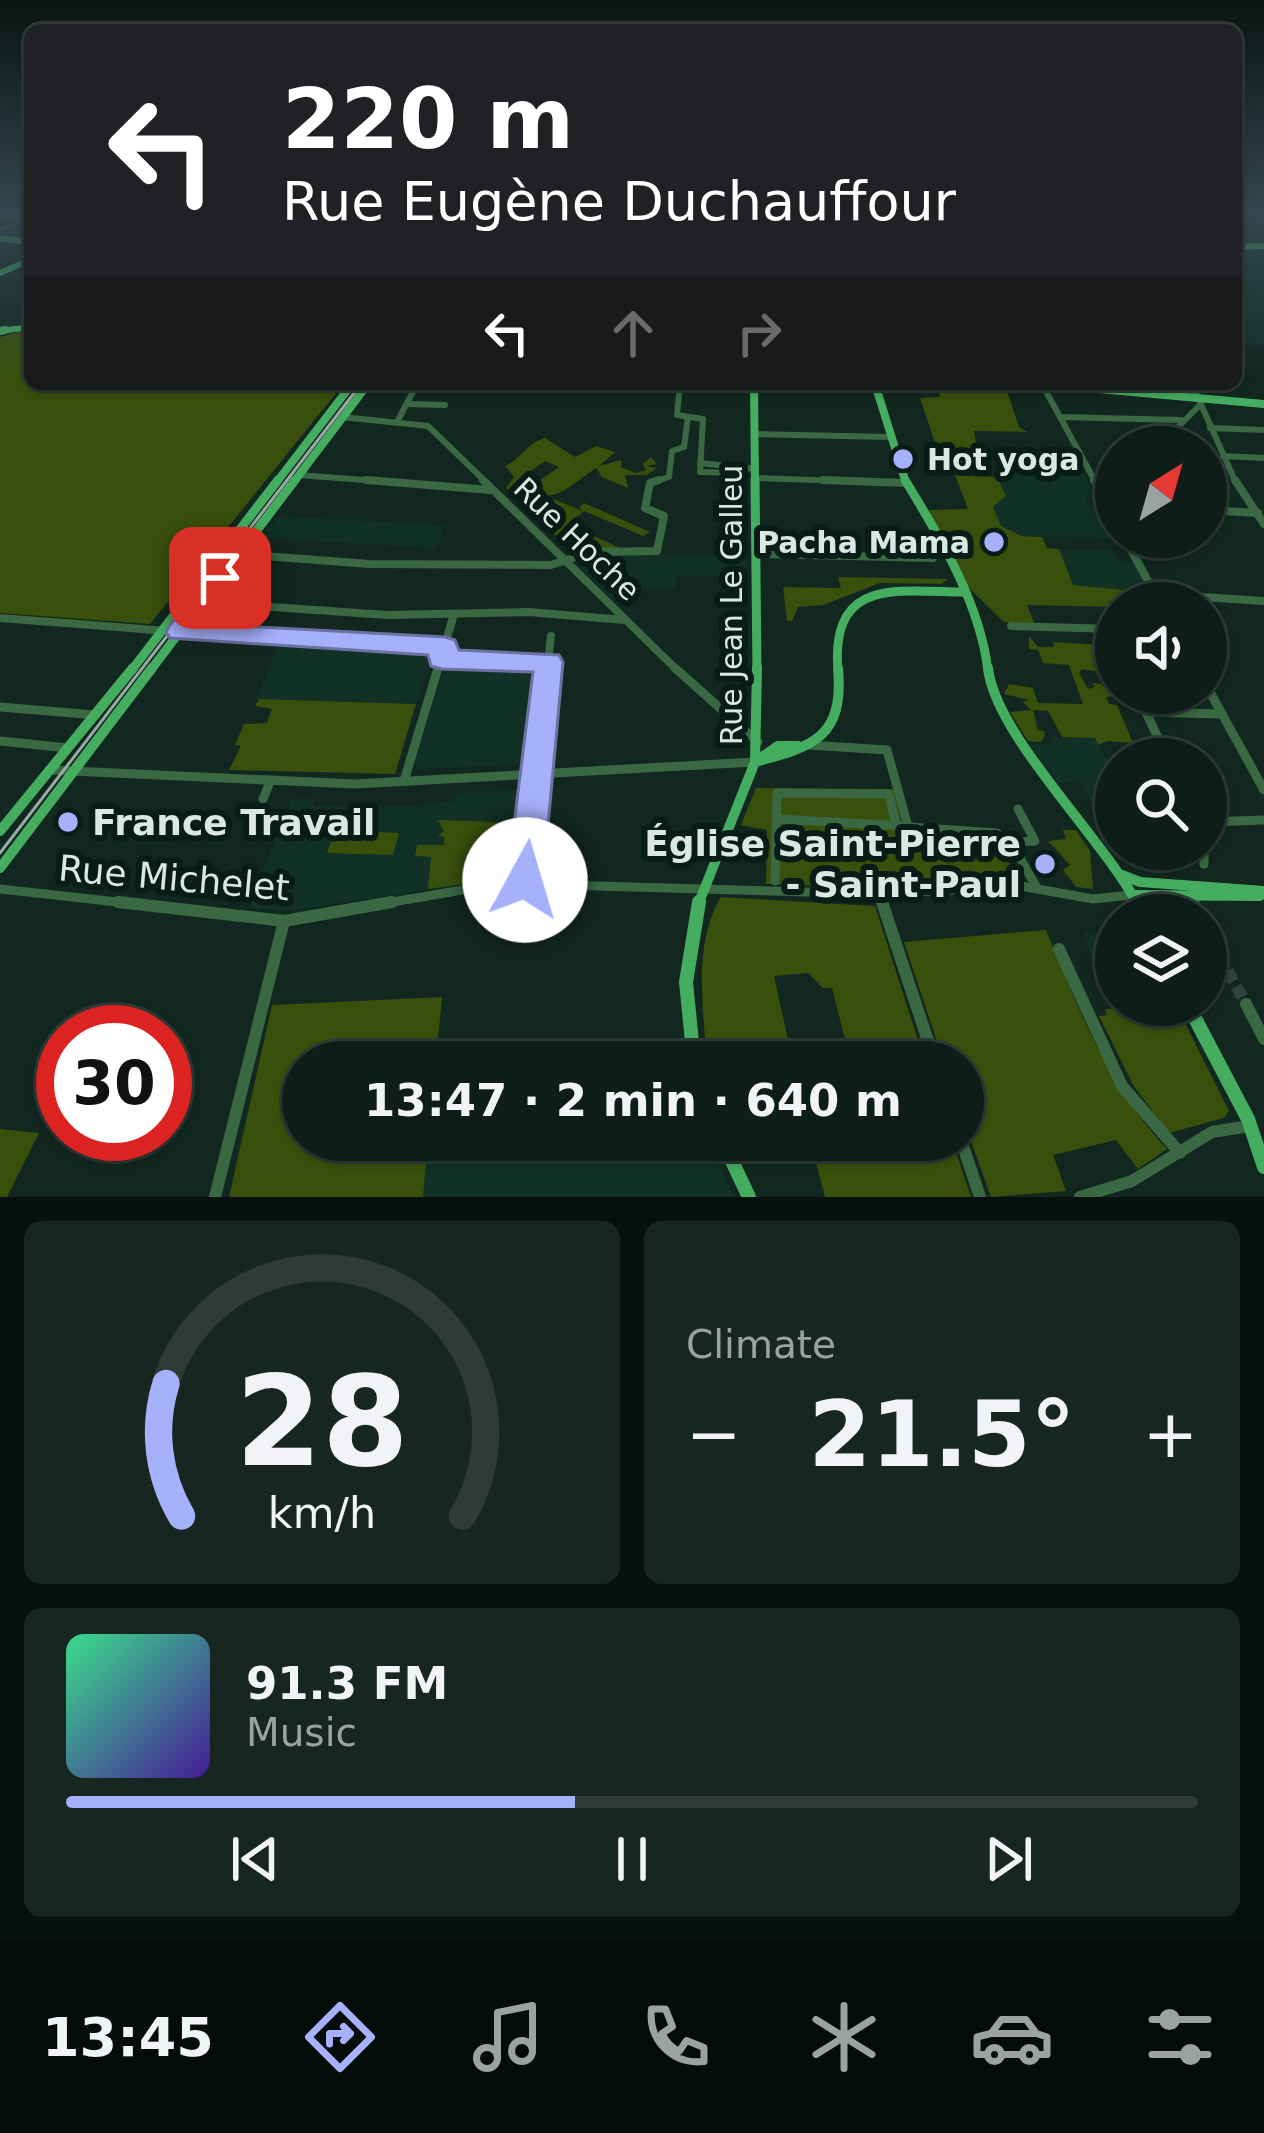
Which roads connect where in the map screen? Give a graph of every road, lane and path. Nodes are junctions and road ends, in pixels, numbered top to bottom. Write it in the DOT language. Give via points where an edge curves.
graph roads {
  1 [pos="347,390"];
  2 [pos="363,390"];
  3 [pos="414,390"];
  4 [pos="679,390"];
  5 [pos="754,390"];
  6 [pos="877,390"];
  7 [pos="1046,390"];
  8 [pos="1094,390"];
  9 [pos="1146,390"];
  10 [pos="1194,390"];
  11 [pos="1153,397"];
  12 [pos="1199,403"];
  13 [pos="407,404"];
  14 [pos="1264,404"];
  15 [pos="445,405"];
  16 [pos="342,417"];
  17 [pos="688,417"];
  18 [pos="1060,417"];
  19 [pos="1181,420"];
  20 [pos="397,422"];
  21 [pos="1176,426"];
  22 [pos="1209,426"];
  23 [pos="1227,429"];
  24 [pos="1264,430"];
  25 [pos="754,434"];
  26 [pos="890,437"];
  27 [pos="684,447"];
  28 [pos="700,448"];
  29 [pos="1227,456"];
  30 [pos="1264,458"];
  31 [pos="1227,467"];
  32 [pos="756,474"];
  33 [pos="298,475"];
  34 [pos="1095,482"];
  35 [pos="905,483"];
  36 [pos="492,490"];
  37 [pos="1227,511"];
  38 [pos="1261,513"];
  39 [pos="1264,524"];
  40 [pos="238,554"];
  41 [pos="757,554"];
  42 [pos="933,558"];
  43 [pos="565,561"];
  44 [pos="964,592"];
  45 [pos="1227,600"];
  46 [pos="1264,601"];
  47 [pos="202,602"];
  48 [pos="454,614"];
  49 [pos="0,618"];
  50 [pos="625,620"];
  51 [pos="1011,626"];
  52 [pos="1095,629"];
  53 [pos="159,630"];
  54 [pos="180,632"];
  55 [pos="551,636"];
  56 [pos="445,646"];
  57 [pos="442,659"];
  58 [pos="549,662"];
  59 [pos="0,707"];
  60 [pos="1222,714"];
  61 [pos="97,715"];
  62 [pos="0,741"];
  63 [pos="758,742"];
  64 [pos="809,745"];
  65 [pos="778,746"];
  66 [pos="68,748"];
  67 [pos="755,762"];
  68 [pos="48,770"];
  69 [pos="75,772"];
  70 [pos="536,775"];
  71 [pos="270,782"];
  72 [pos="404,782"];
  73 [pos="1264,790"];
  74 [pos="263,799"];
  75 [pos="1018,808"];
  76 [pos="776,819"];
  77 [pos="1264,820"];
  78 [pos="1227,821"];
  79 [pos="902,825"];
  80 [pos="0,831"];
  81 [pos="1006,842"];
  82 [pos="1003,856"];
  83 [pos="0,868"];
  84 [pos="1122,875"];
  85 [pos="775,881"];
  86 [pos="525,884"];
  87 [pos="700,886"];
  88 [pos="1187,888"];
  89 [pos="0,889"];
  90 [pos="1038,889"];
  91 [pos="1264,893"];
  92 [pos="879,894"];
  93 [pos="1132,894"];
  94 [pos="1141,894"];
  95 [pos="1190,894"];
  96 [pos="1095,899"];
  97 [pos="284,921"];
  98 [pos="1060,949"];
  99 [pos="1246,1004"];
  100 [pos="1199,1026"];
  101 [pos="1264,1039"];
  102 [pos="691,1041"];
  103 [pos="928,1041"];
  104 [pos="1250,1126"];
  105 [pos="1180,1153"];
  106 [pos="732,1161"];
  107 [pos="968,1161"];
  108 [pos="1264,1167"];
  109 [pos="214,1197"];
  110 [pos="749,1197"];
  111 [pos="980,1197"];
  112 [pos="1080,1197"];
  1 -- 53 [label="main road"];
  2 -- 16 [label="main road"];
  3 -- 13 [label="street"];
  4 -- 17 [label="street" via="676,413"];
  5 -- 25 [label="main road, Rue Jean Le Galleu"];
  6 -- 26 [label="main road"];
  7 -- 18 [label="street"];
  8 -- 11 [label="main road"];
  9 -- 11 [label="street"];
  10 -- 12 [label="street"];
  11 -- 12 [label="main road"];
  12 -- 14 [label="main road"];
  12 -- 19 [label="street"];
  12 -- 22 [label="street"];
  13 -- 15 [label="street"];
  13 -- 20 [label="street"];
  16 -- 20 [label="street, Rue Hoche"];
  16 -- 33 [label="main road"];
  17 -- 27 [label="street"];
  17 -- 28 [label="street" via="703,418"];
  18 -- 19 [label="street"];
  18 -- 34 [label="street"];
  19 -- 21 [label="street"];
  20 -- 36 [label="street, Rue Hoche" via="428,426"];
  23 -- 24 [label="street"];
  25 -- 26 [label="street"];
  25 -- 32 [label="main road, Rue Jean Le Galleu"];
  26 -- 35 [label="main road"];
  27 -- 28 [label="street"];
  27 -- 43 [label="street" via="672,451 669,477 650,483 646,508 664,515 659,550"];
  28 -- 32 [label="street" via="702,472"];
  29 -- 30 [label="street"];
  31 -- 38 [label="street"];
  32 -- 35 [label="street"];
  32 -- 41 [label="main road, Rue Jean Le Galleu"];
  33 -- 36 [label="street"];
  33 -- 40 [label="main road"];
  35 -- 44 [label="main road"];
  36 -- 43 [label="street, Rue Hoche"];
  37 -- 38 [label="street"];
  38 -- 39 [label="street"];
  40 -- 43 [label="street" via="369,564"];
  40 -- 47 [label="main road"];
  41 -- 42 [label="street"];
  41 -- 63 [label="main road, Rue Jean Le Galleu"];
  43 -- 50 [label="street, Rue Hoche"];
  44 -- 64 [label="main road" via="886,591 849,607 839,632 840,706"];
  44 -- 84 [label="main road" via="1003,716"];
  45 -- 46 [label="street"];
  47 -- 48 [label="street"];
  47 -- 54 [label="main road"];
  48 -- 50 [label="street"];
  48 -- 56 [label="street"];
  49 -- 53 [label="street"];
  50 -- 63 [label="street, Rue Hoche"];
  51 -- 52 [label="street"];
  53 -- 54 [label="street"];
  53 -- 61 [label="main road"];
  54 -- 56 [label="street"];
  54 -- 69 [label="main road"];
  55 -- 58 [label="street"];
  56 -- 57 [label="street"];
  57 -- 58 [label="street"];
  57 -- 72 [label="street"];
  58 -- 70 [label="street"];
  59 -- 61 [label="street"];
  60 -- 73 [label="street"];
  61 -- 66 [label="main road"];
  62 -- 66 [label="street"];
  63 -- 65 [label="main road"];
  63 -- 67 [label="main road, Rue Jean Le Galleu"];
  64 -- 65 [label="main road"];
  64 -- 67 [label="main road"];
  64 -- 79 [label="street" via="887,750"];
  65 -- 67 [label="main road"];
  66 -- 68 [label="main road"];
  67 -- 70 [label="street"];
  67 -- 87 [label="main road, Rue Jean Le Galleu"];
  68 -- 69 [label="street"];
  68 -- 80 [label="main road"];
  69 -- 71 [label="street"];
  69 -- 83 [label="main road"];
  70 -- 72 [label="street"];
  70 -- 86 [label="street"];
  71 -- 72 [label="street"];
  71 -- 74 [label="street"];
  75 -- 81 [label="street" via="1035,841"];
  76 -- 79 [label="street"];
  76 -- 79 [label="street" via="777,793 889,794"];
  76 -- 85 [label="street"];
  77 -- 78 [label="street"];
  79 -- 81 [label="street" via="997,833"];
  81 -- 82 [label="street"];
  81 -- 90 [label="street"];
  84 -- 88 [label="main road"];
  84 -- 93 [label="main road"];
  86 -- 87 [label="street, Rue Michelet"];
  86 -- 97 [label="street, Rue Michelet"];
  87 -- 92 [label="street, Rue Michelet"];
  87 -- 102 [label="main road, Rue Jean Le Galleu" via="688,954"];
  88 -- 91 [label="main road"];
  88 -- 94 [label="main road"];
  88 -- 95 [label="street"];
  89 -- 97 [label="street, Rue Michelet"];
  90 -- 92 [label="street, Rue Michelet"];
  90 -- 96 [label="street, Rue Michelet"];
  92 -- 103 [label="street"];
  97 -- 109 [label="street"];
  98 -- 105 [label="street" via="1122,1086"];
  99 -- 101 [label="street"];
  100 -- 104 [label="main road"];
  104 -- 105 [label="street" via="1212,1132"];
  104 -- 108 [label="main road"];
  105 -- 112 [label="street" via="1132,1181"];
  106 -- 110 [label="main road"];
  107 -- 111 [label="street"];
}
